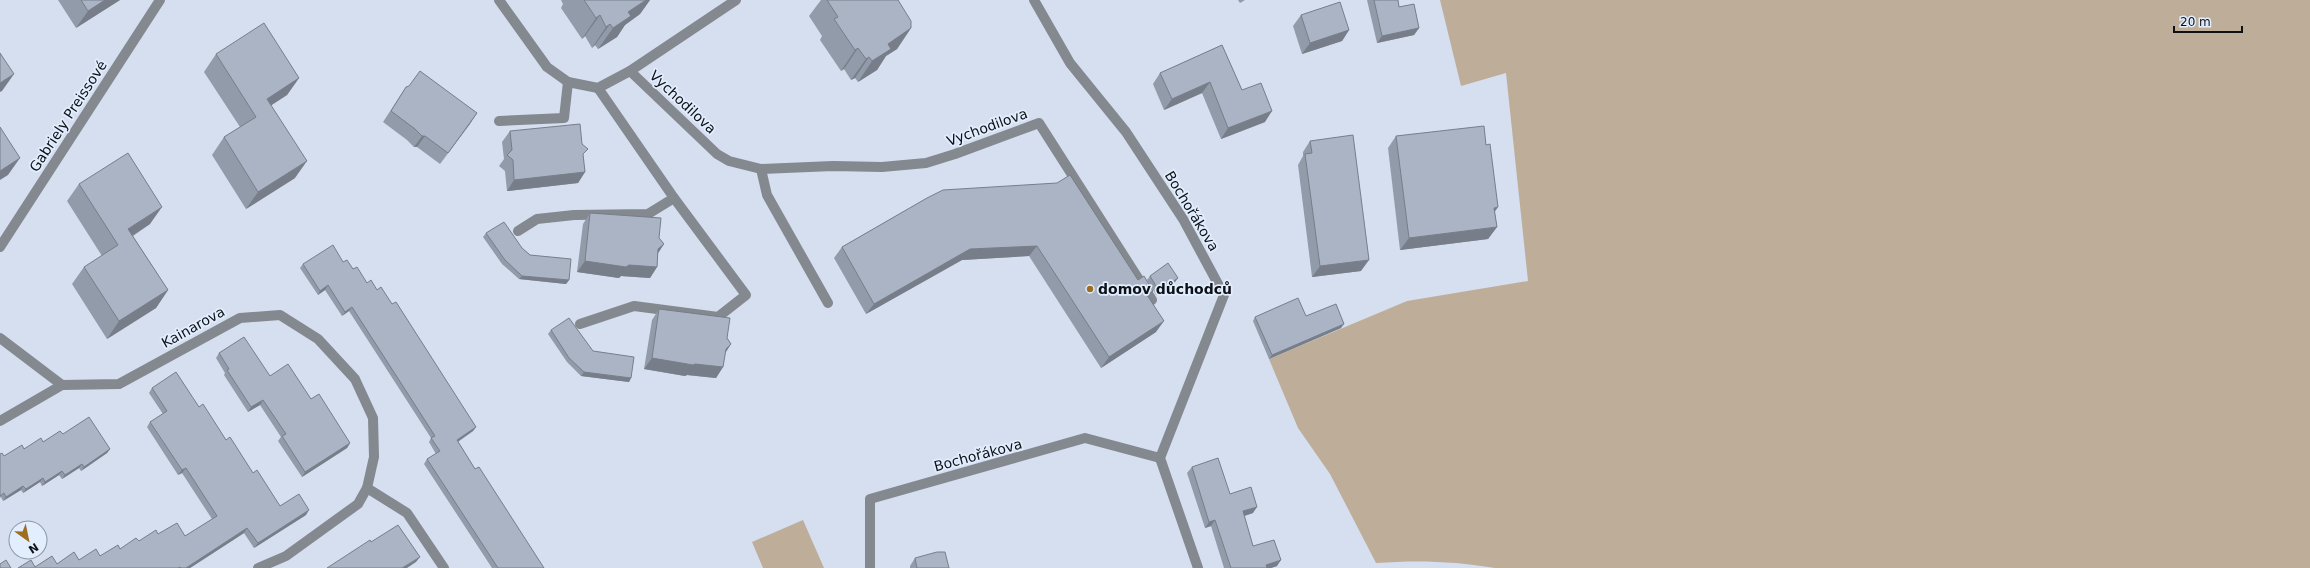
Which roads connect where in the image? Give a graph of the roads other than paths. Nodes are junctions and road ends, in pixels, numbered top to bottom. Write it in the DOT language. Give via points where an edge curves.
graph roads {
  1 [pos="160,0"];
  2 [pos="499,0"];
  3 [pos="736,0"];
  4 [pos="1034,0"];
  5 [pos="630,71"];
  6 [pos="568,82"];
  7 [pos="598,88"];
  8 [pos="499,121"];
  9 [pos="761,169"];
  10 [pos="674,198"];
  11 [pos="518,231"];
  12 [pos="0,247"];
  13 [pos="1152,300"];
  14 [pos="828,303"];
  15 [pos="580,324"];
  16 [pos="0,338"];
  17 [pos="62,385"];
  18 [pos="0,421"];
  19 [pos="1160,458"];
  20 [pos="367,488"];
  21 [pos="258,568"];
  22 [pos="444,568"];
  23 [pos="870,568"];
  24 [pos="1198,568"];
  1 -- 12 [label="street, Gabriely Preissové"];
  2 -- 6 [label="street" via="547,67"];
  3 -- 5 [label="street, Vychodilova"];
  4 -- 19 [label="street, Bochořákova" via="1070,62 1126,132 1183,219 1224,295"];
  5 -- 7 [label="street, Vychodilova"];
  5 -- 9 [label="street, Vychodilova" via="717,154 729,161"];
  6 -- 7 [label="street"];
  6 -- 8 [label="street" via="564,118"];
  7 -- 10 [label="street"];
  9 -- 13 [label="street, Vychodilova" via="882,167 926,163 1039,123"];
  9 -- 14 [label="street" via="767,195"];
  10 -- 11 [label="street" via="648,214 574,215 537,219"];
  10 -- 15 [label="street" via="746,295 718,317 634,306"];
  16 -- 17 [label="street"];
  17 -- 18 [label="street"];
  17 -- 20 [label="street, Kainarova" via="118,384 240,318 280,315 318,339 355,379 372,418 374,457"];
  19 -- 23 [label="street, Bochořákova" via="1085,438 870,499"];
  19 -- 24 [label="street"];
  20 -- 21 [label="street, Kainarova" via="358,504 286,556"];
  20 -- 22 [label="street" via="407,513"];
}
